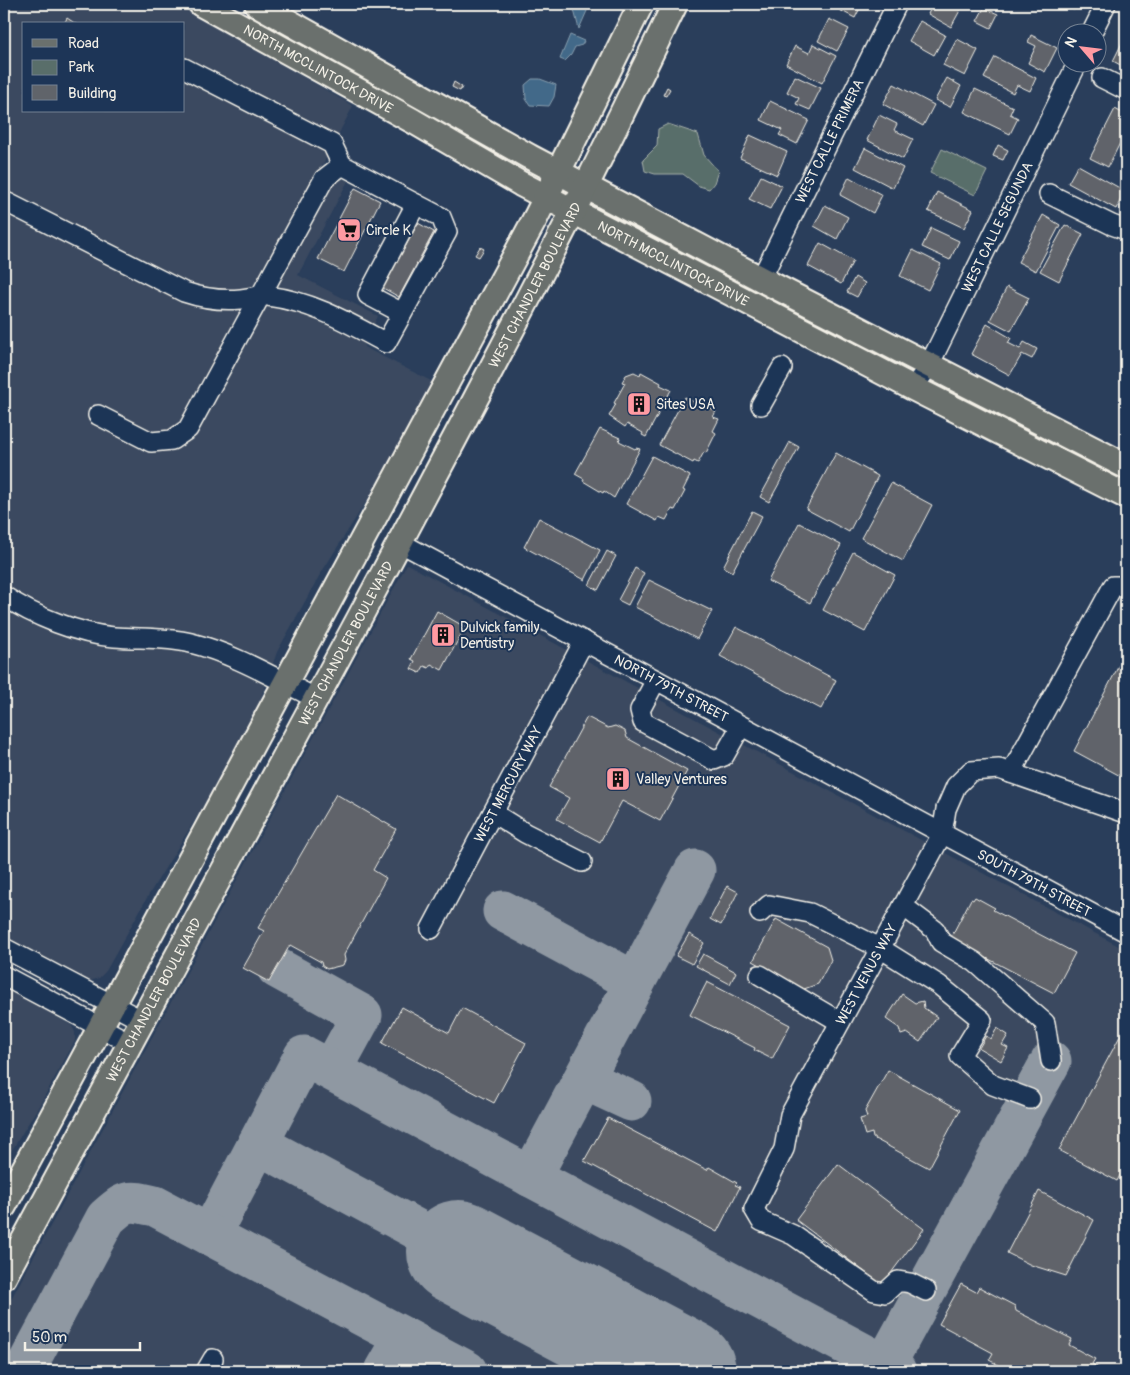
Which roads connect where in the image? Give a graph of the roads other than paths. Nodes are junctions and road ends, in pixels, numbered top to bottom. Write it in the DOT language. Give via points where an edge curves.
graph roads {
  1 [pos="201,4"];
  2 [pos="257,4"];
  3 [pos="641,4"];
  4 [pos="675,4"];
  5 [pos="897,4"];
  6 [pos="1106,4"];
  7 [pos="1097,22"];
  8 [pos="185,69"];
  9 [pos="1073,72"];
  10 [pos="1102,78"];
  11 [pos="1126,90"];
  12 [pos="342,165"];
  13 [pos="558,172"];
  14 [pos="586,186"];
  15 [pos="1050,194"];
  16 [pos="546,196"];
  17 [pos="8,203"];
  18 [pos="416,204"];
  19 [pos="573,211"];
  20 [pos="1126,230"];
  21 [pos="761,279"];
  22 [pos="260,297"];
  23 [pos="402,313"];
  24 [pos="929,366"];
  25 [pos="782,368"];
  26 [pos="913,388"];
  27 [pos="760,405"];
  28 [pos="98,415"];
  29 [pos="1126,466"];
  30 [pos="1126,496"];
  31 [pos="399,542"];
  32 [pos="1126,586"];
  33 [pos="4,596"];
  34 [pos="584,641"];
  35 [pos="656,680"];
  36 [pos="285,683"];
  37 [pos="317,698"];
  38 [pos="741,726"];
  39 [pos="1011,773"];
  40 [pos="493,813"];
  41 [pos="1126,813"];
  42 [pos="942,834"];
  43 [pos="582,862"];
  44 [pos="903,906"];
  45 [pos="760,913"];
  46 [pos="431,929"];
  47 [pos="1126,932"];
  48 [pos="4,948"];
  49 [pos="880,948"];
  50 [pos="760,975"];
  51 [pos="4,976"];
  52 [pos="113,1005"];
  53 [pos="143,1021"];
  54 [pos="840,1022"];
  55 [pos="100,1027"];
  56 [pos="130,1043"];
  57 [pos="1051,1061"];
  58 [pos="1030,1099"];
  59 [pos="4,1206"];
  60 [pos="4,1277"];
  61 [pos="926,1291"];
  1 -- 16 [label="main road, NORTH MCCLINTOCK DRIVE"];
  2 -- 13 [label="main road, NORTH MCCLINTOCK DRIVE"];
  3 -- 13 [label="main road"];
  4 -- 14 [label="main road, WEST CHANDLER BOULEVARD"];
  5 -- 21 [label="street, WEST CALLE PRIMERA"];
  6 -- 7 [label="street"];
  8 -- 12 [label="street" via="332,144"];
  9 -- 24 [label="street, WEST CALLE SEGUNDA"];
  10 -- 11 [label="street"];
  12 -- 18 [label="street"];
  12 -- 22 [label="street" via="324,179"];
  13 -- 14 [label="main road, NORTH MCCLINTOCK DRIVE"];
  13 -- 16 [label="main road"];
  14 -- 19 [label="main road, WEST CHANDLER BOULEVARD"];
  14 -- 21 [label="main road, NORTH MCCLINTOCK DRIVE"];
  15 -- 20 [label="street"];
  16 -- 19 [label="main road, NORTH MCCLINTOCK DRIVE"];
  16 -- 36 [label="main road"];
  17 -- 22 [label="street" via="184,292 202,298"];
  18 -- 23 [label="street" via="441,217 447,232"];
  18 -- 23 [label="street" via="368,295"];
  19 -- 26 [label="main road, NORTH MCCLINTOCK DRIVE"];
  19 -- 31 [label="main road, WEST CHANDLER BOULEVARD"];
  21 -- 24 [label="main road, NORTH MCCLINTOCK DRIVE"];
  22 -- 23 [label="street" via="291,300 320,309 386,342"];
  22 -- 28 [label="street" via="188,429 172,440 151,442"];
  24 -- 26 [label="street, WEST CALLE SEGUNDA"];
  24 -- 29 [label="main road, NORTH MCCLINTOCK DRIVE"];
  25 -- 27 [label="street"];
  26 -- 30 [label="main road, NORTH MCCLINTOCK DRIVE"];
  31 -- 34 [label="street, NORTH 79TH STREET"];
  31 -- 37 [label="main road, WEST CHANDLER BOULEVARD"];
  32 -- 39 [label="street" via="1113,586"];
  33 -- 36 [label="street" via="49,619 94,634 191,643"];
  34 -- 35 [label="street, NORTH 79TH STREET"];
  34 -- 40 [label="street, WEST MERCURY WAY"];
  35 -- 38 [label="street, NORTH 79TH STREET"];
  35 -- 38 [label="street" via="640,710 643,722 714,760 724,756"];
  36 -- 37 [label="street"];
  36 -- 52 [label="main road"];
  37 -- 53 [label="main road, WEST CHANDLER BOULEVARD"];
  38 -- 42 [label="street, NORTH 79TH STREET"];
  39 -- 41 [label="street, WEST VENUS WAY"];
  39 -- 42 [label="street, WEST VENUS WAY" via="999,769 971,771 956,786 946,809"];
  40 -- 43 [label="street"];
  40 -- 46 [label="street, WEST MERCURY WAY"];
  42 -- 44 [label="street, WEST VENUS WAY"];
  42 -- 47 [label="street, SOUTH 79TH STREET"];
  44 -- 49 [label="street, WEST VENUS WAY"];
  44 -- 57 [label="street" via="935,930 941,942 975,962 1045,1023"];
  45 -- 49 [label="street" via="769,905 810,913"];
  48 -- 52 [label="street"];
  49 -- 54 [label="street, WEST VENUS WAY"];
  49 -- 58 [label="street" via="939,985 982,1020 960,1056 992,1085"];
  50 -- 54 [label="street"];
  51 -- 55 [label="street"];
  52 -- 53 [label="street"];
  52 -- 55 [label="main road"];
  53 -- 56 [label="main road, WEST CHANDLER BOULEVARD"];
  54 -- 61 [label="street, WEST VENUS WAY" via="790,1115 784,1149 754,1209 761,1221 793,1235 874,1291 885,1293 898,1281"];
  55 -- 56 [label="street"];
  55 -- 59 [label="main road"];
  56 -- 60 [label="main road, WEST CHANDLER BOULEVARD"];
}
